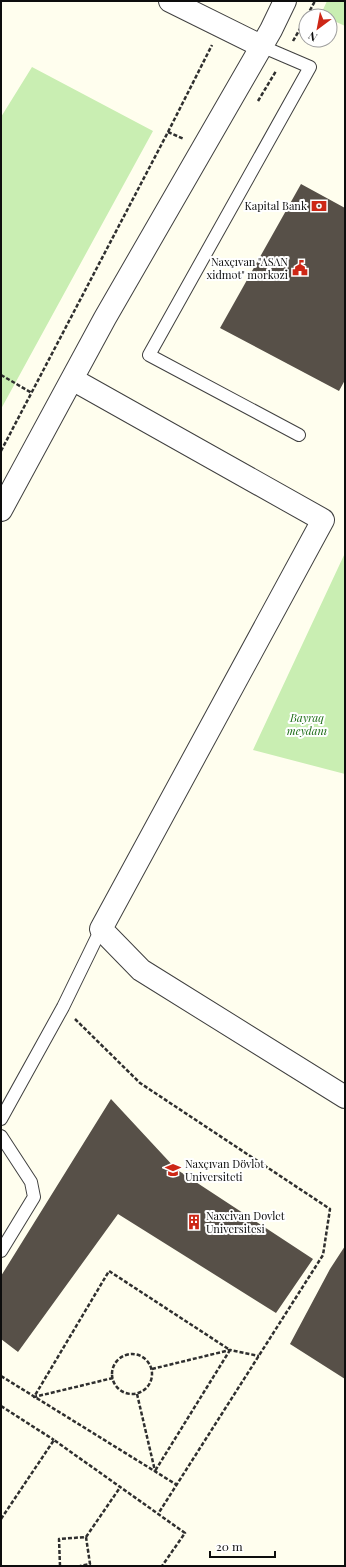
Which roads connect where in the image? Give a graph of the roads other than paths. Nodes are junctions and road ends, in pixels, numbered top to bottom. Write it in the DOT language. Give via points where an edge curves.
graph roads {
  1 [pos="170,1"];
  2 [pos="285,1"];
  3 [pos="261,46"];
  4 [pos="72,379"];
  5 [pos="299,435"];
  6 [pos="1,510"];
  7 [pos="101,929"];
  8 [pos="345,1097"];
  9 [pos="1,1118"];
  10 [pos="1,1136"];
  11 [pos="1,1251"];
  1 -- 3 [label="street"];
  2 -- 3 [label="street"];
  3 -- 4 [label="street"];
  3 -- 5 [label="lane" via="310,68 149,355"];
  4 -- 6 [label="street"];
  4 -- 7 [label="street" via="323,520"];
  7 -- 8 [label="street" via="141,970"];
  7 -- 9 [label="lane" via="63,1007"];
  10 -- 11 [label="lane" via="31,1182 34,1197"];
}
